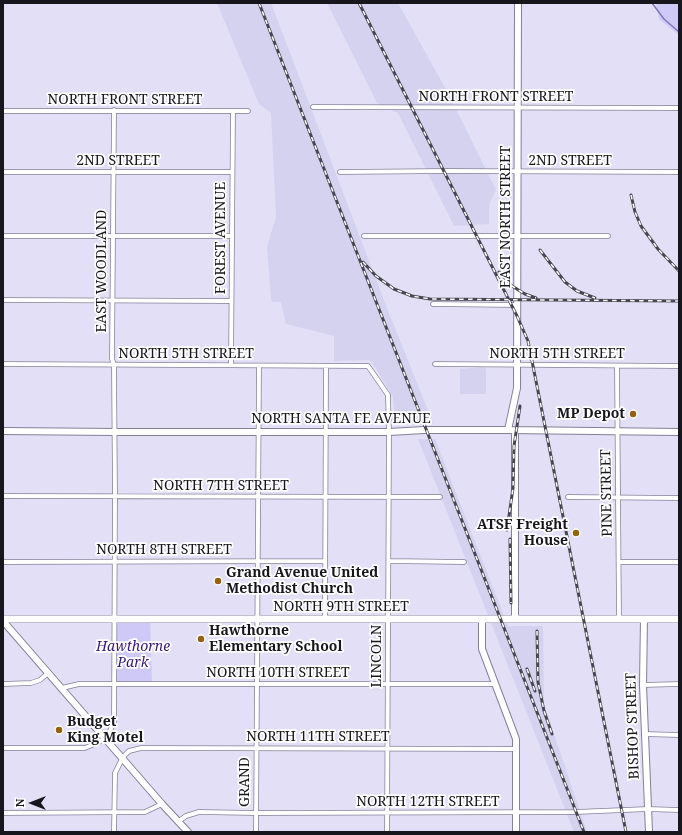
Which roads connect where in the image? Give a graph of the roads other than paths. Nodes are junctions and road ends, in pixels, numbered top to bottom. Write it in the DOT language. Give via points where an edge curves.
graph roads {
  1 [pos="518,3"];
  2 [pos="313,107"];
  3 [pos="518,108"];
  4 [pos="679,108"];
  5 [pos="114,110"];
  6 [pos="3,111"];
  7 [pos="233,111"];
  8 [pos="248,111"];
  9 [pos="3,172"];
  10 [pos="113,172"];
  11 [pos="232,172"];
  12 [pos="340,172"];
  13 [pos="518,172"];
  14 [pos="679,172"];
  15 [pos="3,236"];
  16 [pos="113,236"];
  17 [pos="232,236"];
  18 [pos="364,236"];
  19 [pos="517,236"];
  20 [pos="608,236"];
  21 [pos="3,300"];
  22 [pos="112,301"];
  23 [pos="232,301"];
  24 [pos="433,304"];
  25 [pos="517,304"];
  26 [pos="3,364"];
  27 [pos="435,364"];
  28 [pos="114,365"];
  29 [pos="231,365"];
  30 [pos="517,365"];
  31 [pos="259,366"];
  32 [pos="326,366"];
  33 [pos="368,366"];
  34 [pos="617,366"];
  35 [pos="679,366"];
  36 [pos="508,430"];
  37 [pos="515,430"];
  38 [pos="3,431"];
  39 [pos="115,432"];
  40 [pos="258,432"];
  41 [pos="326,432"];
  42 [pos="389,432"];
  43 [pos="617,432"];
  44 [pos="679,432"];
  45 [pos="3,496"];
  46 [pos="115,496"];
  47 [pos="258,497"];
  48 [pos="325,497"];
  49 [pos="389,497"];
  50 [pos="440,497"];
  51 [pos="568,497"];
  52 [pos="618,497"];
  53 [pos="679,498"];
  54 [pos="115,561"];
  55 [pos="257,561"];
  56 [pos="325,561"];
  57 [pos="389,561"];
  58 [pos="3,562"];
  59 [pos="464,562"];
  60 [pos="619,562"];
  61 [pos="679,562"];
  62 [pos="115,618"];
  63 [pos="388,619"];
  64 [pos="515,619"];
  65 [pos="619,619"];
  66 [pos="644,619"];
  67 [pos="679,619"];
  68 [pos="3,620"];
  69 [pos="257,620"];
  70 [pos="325,620"];
  71 [pos="482,620"];
  72 [pos="48,673"];
  73 [pos="3,684"];
  74 [pos="114,684"];
  75 [pos="257,684"];
  76 [pos="388,684"];
  77 [pos="495,684"];
  78 [pos="679,684"];
  79 [pos="643,685"];
  80 [pos="62,688"];
  81 [pos="644,734"];
  82 [pos="679,735"];
  83 [pos="105,738"];
  84 [pos="3,748"];
  85 [pos="256,748"];
  86 [pos="388,749"];
  87 [pos="515,749"];
  88 [pos="123,757"];
  89 [pos="162,804"];
  90 [pos="648,809"];
  91 [pos="679,810"];
  92 [pos="3,812"];
  93 [pos="114,812"];
  94 [pos="516,812"];
  95 [pos="256,813"];
  96 [pos="387,813"];
  97 [pos="179,822"];
  98 [pos="114,832"];
  99 [pos="188,832"];
  100 [pos="256,832"];
  101 [pos="387,832"];
  102 [pos="516,832"];
  103 [pos="649,832"];
  1 -- 3 [label="street, EAST NORTH STREET"];
  2 -- 3 [label="street, NORTH FRONT STREET"];
  3 -- 4 [label="street, NORTH FRONT STREET"];
  3 -- 13 [label="street, EAST NORTH STREET"];
  5 -- 6 [label="street, NORTH FRONT STREET"];
  5 -- 7 [label="street, NORTH FRONT STREET"];
  5 -- 10 [label="street, EAST WOODLAND"];
  7 -- 8 [label="street, NORTH FRONT STREET"];
  7 -- 11 [label="street, FOREST AVENUE"];
  9 -- 10 [label="street, 2ND STREET"];
  10 -- 11 [label="street, 2ND STREET"];
  10 -- 16 [label="street, EAST WOODLAND"];
  11 -- 17 [label="street, FOREST AVENUE"];
  12 -- 13 [label="street, 2ND STREET"];
  13 -- 14 [label="street, 2ND STREET"];
  13 -- 19 [label="street, EAST NORTH STREET"];
  15 -- 16 [label="street"];
  16 -- 17 [label="street"];
  16 -- 22 [label="street, EAST WOODLAND"];
  17 -- 23 [label="street, FOREST AVENUE"];
  18 -- 19 [label="street"];
  19 -- 20 [label="street"];
  19 -- 25 [label="street, EAST NORTH STREET"];
  21 -- 22 [label="street"];
  22 -- 23 [label="street"];
  22 -- 28 [label="street, EAST WOODLAND"];
  23 -- 29 [label="street, FOREST AVENUE"];
  24 -- 25 [label="street"];
  25 -- 30 [label="street, EAST NORTH STREET"];
  26 -- 28 [label="street, NORTH 5TH STREET"];
  27 -- 30 [label="street, NORTH 5TH STREET"];
  28 -- 29 [label="street, NORTH 5TH STREET"];
  28 -- 39 [label="street, EAST WOODLAND"];
  29 -- 31 [label="street, NORTH 5TH STREET"];
  30 -- 34 [label="street, NORTH 5TH STREET"];
  30 -- 36 [label="street, EAST NORTH STREET" via="517,388"];
  31 -- 32 [label="street, NORTH 5TH STREET"];
  31 -- 40 [label="street"];
  32 -- 33 [label="street, NORTH 5TH STREET"];
  32 -- 41 [label="street"];
  33 -- 42 [label="street, LINCOLN" via="388,394"];
  34 -- 35 [label="street, NORTH 5TH STREET"];
  34 -- 43 [label="street, PINE STREET"];
  36 -- 37 [label="street, NORTH SANTA FE AVENUE"];
  36 -- 42 [label="street, NORTH SANTA FE AVENUE"];
  37 -- 43 [label="street, NORTH SANTA FE AVENUE"];
  37 -- 64 [label="street"];
  38 -- 39 [label="street, NORTH SANTA FE AVENUE"];
  39 -- 40 [label="street, NORTH SANTA FE AVENUE"];
  39 -- 46 [label="street, EAST WOODLAND"];
  40 -- 41 [label="street, NORTH SANTA FE AVENUE"];
  40 -- 47 [label="street"];
  41 -- 42 [label="street, NORTH SANTA FE AVENUE"];
  41 -- 48 [label="street"];
  42 -- 49 [label="street, LINCOLN"];
  43 -- 44 [label="street, NORTH SANTA FE AVENUE"];
  43 -- 52 [label="street, PINE STREET"];
  45 -- 46 [label="street, NORTH 7TH STREET"];
  46 -- 47 [label="street, NORTH 7TH STREET"];
  46 -- 54 [label="street, EAST WOODLAND"];
  47 -- 48 [label="street, NORTH 7TH STREET"];
  47 -- 55 [label="street"];
  48 -- 49 [label="street, NORTH 7TH STREET"];
  48 -- 56 [label="street"];
  49 -- 50 [label="street, NORTH 7TH STREET"];
  49 -- 57 [label="street, LINCOLN"];
  51 -- 52 [label="street"];
  52 -- 53 [label="street"];
  52 -- 60 [label="street, PINE STREET"];
  54 -- 55 [label="street, NORTH 8TH STREET"];
  54 -- 58 [label="street, NORTH 8TH STREET"];
  54 -- 62 [label="street, EAST WOODLAND"];
  55 -- 56 [label="street, NORTH 8TH STREET"];
  55 -- 69 [label="street"];
  56 -- 70 [label="street"];
  57 -- 59 [label="street"];
  57 -- 63 [label="street, LINCOLN"];
  60 -- 61 [label="street"];
  60 -- 65 [label="street, PINE STREET"];
  62 -- 68 [label="main road, NORTH 9TH STREET"];
  62 -- 69 [label="main road, NORTH 9TH STREET"];
  62 -- 74 [label="street, EAST WOODLAND"];
  63 -- 70 [label="main road, NORTH 9TH STREET"];
  63 -- 71 [label="main road, NORTH 9TH STREET"];
  63 -- 76 [label="street, LINCOLN"];
  64 -- 65 [label="main road, NORTH 9TH STREET"];
  64 -- 71 [label="main road, NORTH 9TH STREET"];
  65 -- 66 [label="main road, NORTH 9TH STREET"];
  66 -- 67 [label="main road, NORTH 9TH STREET"];
  66 -- 79 [label="street, BISHOP STREET"];
  68 -- 72 [label="street"];
  69 -- 70 [label="main road, NORTH 9TH STREET"];
  69 -- 75 [label="street, GRAND"];
  71 -- 77 [label="street" via="482,649"];
  72 -- 73 [label="street" via="31,683"];
  72 -- 80 [label="street"];
  74 -- 75 [label="street, NORTH 10TH STREET"];
  74 -- 80 [label="street, NORTH 10TH STREET" via="79,684"];
  74 -- 83 [label="street, EAST WOODLAND" via="114,722"];
  75 -- 76 [label="street, NORTH 10TH STREET"];
  75 -- 85 [label="street, GRAND"];
  76 -- 77 [label="street, NORTH 10TH STREET"];
  76 -- 86 [label="street, LINCOLN"];
  77 -- 87 [label="street" via="516,739"];
  78 -- 79 [label="street"];
  79 -- 81 [label="street, BISHOP STREET"];
  80 -- 83 [label="street"];
  81 -- 82 [label="street"];
  81 -- 90 [label="street, BISHOP STREET"];
  83 -- 84 [label="street" via="85,748"];
  83 -- 88 [label="street"];
  85 -- 86 [label="street, NORTH 11TH STREET"];
  85 -- 88 [label="street, NORTH 11TH STREET" via="141,748 129,751"];
  85 -- 95 [label="street, GRAND"];
  86 -- 87 [label="street, NORTH 11TH STREET"];
  86 -- 96 [label="street, LINCOLN"];
  87 -- 94 [label="street"];
  88 -- 89 [label="street"];
  88 -- 93 [label="street" via="115,773"];
  89 -- 93 [label="street" via="145,812"];
  89 -- 97 [label="street"];
  90 -- 91 [label="street, NORTH 12TH STREET"];
  90 -- 94 [label="street, NORTH 12TH STREET"];
  90 -- 103 [label="street, BISHOP STREET"];
  92 -- 93 [label="street"];
  93 -- 98 [label="street"];
  94 -- 96 [label="street, NORTH 12TH STREET"];
  94 -- 102 [label="street"];
  95 -- 96 [label="street, NORTH 12TH STREET"];
  95 -- 97 [label="street, NORTH 12TH STREET" via="199,812 186,816"];
  95 -- 100 [label="street, GRAND"];
  96 -- 101 [label="street, LINCOLN"];
  97 -- 99 [label="street"];
}
